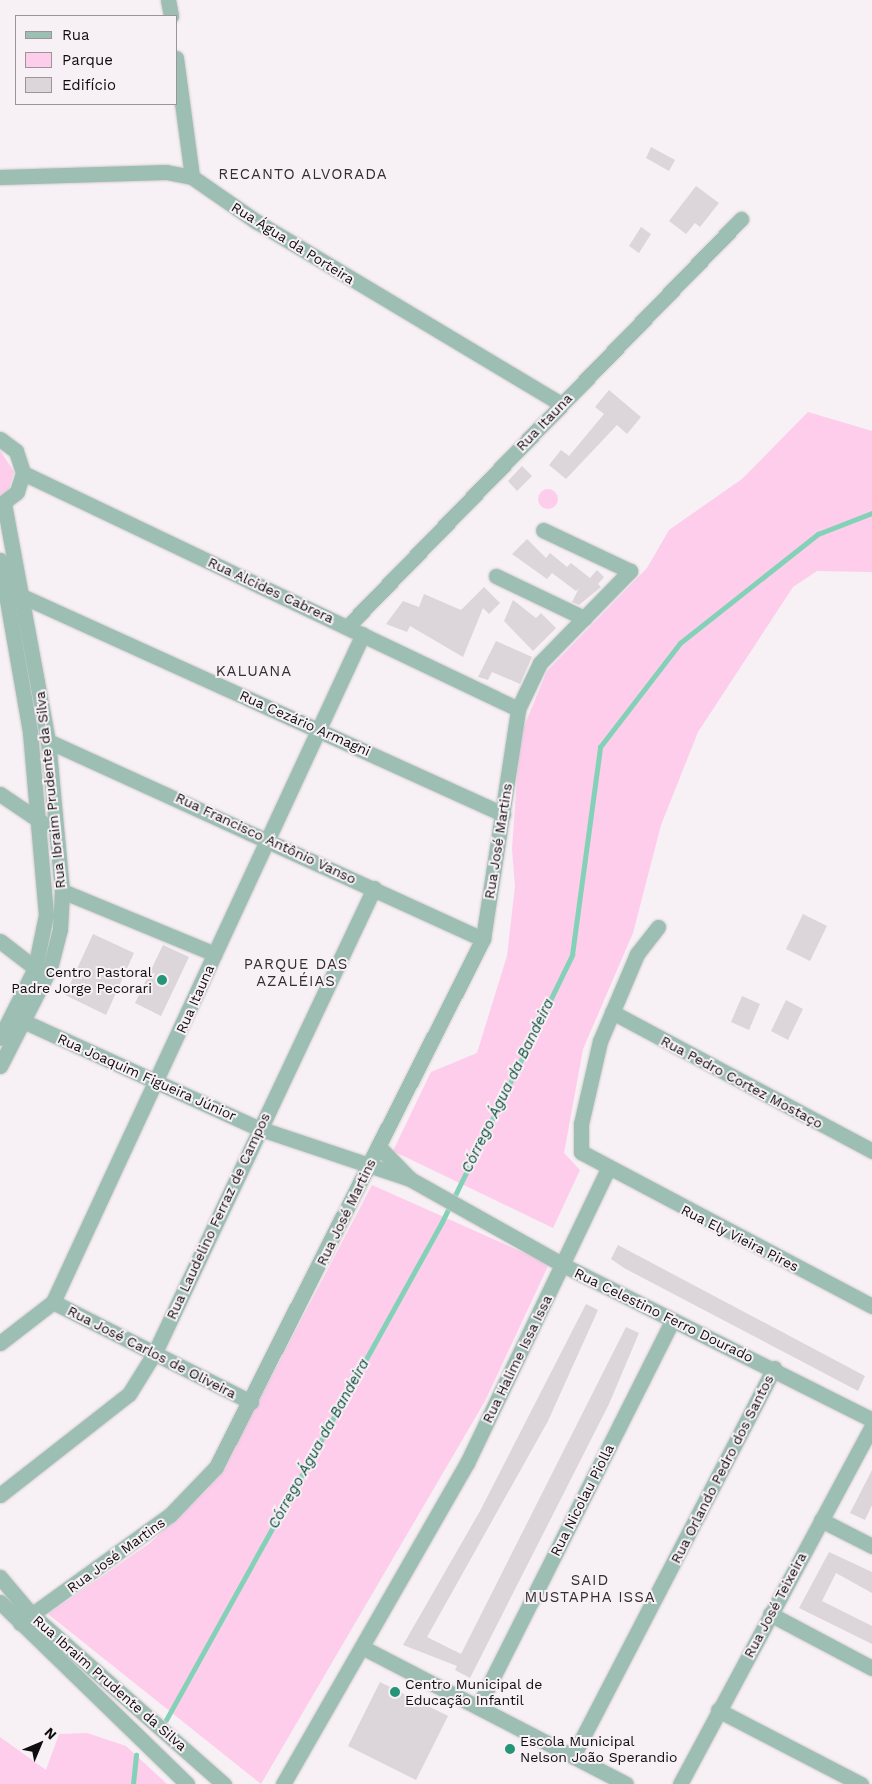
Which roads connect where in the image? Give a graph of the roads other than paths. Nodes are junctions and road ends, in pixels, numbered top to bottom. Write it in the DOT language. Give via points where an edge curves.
graph roads {
  1 [pos="168,0"];
  2 [pos="171,15"];
  3 [pos="178,73"];
  4 [pos="0,177"];
  5 [pos="192,177"];
  6 [pos="741,219"];
  7 [pos="561,404"];
  8 [pos="1,436"];
  9 [pos="23,473"];
  10 [pos="2,505"];
  11 [pos="543,530"];
  12 [pos="0,560"];
  13 [pos="496,576"];
  14 [pos="24,597"];
  15 [pos="584,618"];
  16 [pos="348,626"];
  17 [pos="363,634"];
  18 [pos="518,709"];
  19 [pos="317,728"];
  20 [pos="48,741"];
  21 [pos="0,794"];
  22 [pos="503,814"];
  23 [pos="41,822"];
  24 [pos="56,831"];
  25 [pos="270,839"];
  26 [pos="374,888"];
  27 [pos="62,891"];
  28 [pos="658,927"];
  29 [pos="483,939"];
  30 [pos="0,941"];
  31 [pos="214,954"];
  32 [pos="35,968"];
  33 [pos="612,1012"];
  34 [pos="19,1020"];
  35 [pos="0,1038"];
  36 [pos="0,1066"];
  37 [pos="159,1079"];
  38 [pos="258,1128"];
  39 [pos="378,1146"];
  40 [pos="872,1151"];
  41 [pos="368,1167"];
  42 [pos="608,1169"];
  43 [pos="410,1179"];
  44 [pos="563,1265"];
  45 [pos="53,1302"];
  46 [pos="872,1306"];
  47 [pos="673,1320"];
  48 [pos="0,1343"];
  49 [pos="156,1352"];
  50 [pos="774,1368"];
  51 [pos="251,1402"];
  52 [pos="872,1420"];
  53 [pos="872,1426"];
  54 [pos="0,1495"];
  55 [pos="821,1520"];
  56 [pos="872,1546"];
  57 [pos="0,1577"];
  58 [pos="0,1602"];
  59 [pos="770,1614"];
  60 [pos="26,1619"];
  61 [pos="362,1647"];
  62 [pos="872,1668"];
  63 [pos="478,1707"];
  64 [pos="718,1710"];
  65 [pos="573,1756"];
  66 [pos="187,1784"];
  67 [pos="224,1784"];
  68 [pos="283,1784"];
  69 [pos="626,1784"];
  70 [pos="680,1784"];
  71 [pos="861,1784"];
  1 -- 2 [label="street"];
  3 -- 5 [label="street"];
  4 -- 5 [label="street, Rua Água da Porteira" via="166,172"];
  5 -- 7 [label="street, Rua Água da Porteira" via="256,222"];
  6 -- 7 [label="street, Rua Itauna"];
  7 -- 16 [label="street, Rua Itauna"];
  8 -- 9 [label="street" via="16,451"];
  9 -- 10 [label="street" via="17,492"];
  9 -- 16 [label="street, Rua Alcides Cabrera"];
  10 -- 14 [label="street, Rua Ibraim Prudente da Silva"];
  11 -- 15 [label="street, Rua José Martins" via="630,571"];
  12 -- 23 [label="street, Rua Ibraim Prudente da Silva"];
  13 -- 15 [label="street"];
  14 -- 19 [label="street, Rua Cezário Armagni"];
  14 -- 20 [label="street, Rua Ibraim Prudente da Silva"];
  15 -- 18 [label="street, Rua José Martins" via="540,663"];
  16 -- 17 [label="street, Rua Alcides Cabrera"];
  17 -- 18 [label="street, Rua Alcides Cabrera"];
  17 -- 19 [label="street, Rua Itauna"];
  18 -- 22 [label="street, Rua José Martins"];
  19 -- 22 [label="street, Rua Cezário Armagni"];
  19 -- 25 [label="street, Rua Itauna"];
  20 -- 24 [label="street, Rua Ibraim Prudente da Silva"];
  20 -- 25 [label="street, Rua Francisco Antônio Vanso"];
  21 -- 23 [label="street"];
  22 -- 29 [label="street, Rua José Martins"];
  23 -- 24 [label="street"];
  23 -- 32 [label="street, Rua Ibraim Prudente da Silva" via="46,915"];
  24 -- 27 [label="street, Rua Ibraim Prudente da Silva"];
  25 -- 26 [label="street, Rua Francisco Antônio Vanso"];
  25 -- 31 [label="street, Rua Itauna"];
  26 -- 29 [label="street, Rua Francisco Antônio Vanso"];
  26 -- 38 [label="street, Rua Laudelino Ferraz de Campos"];
  27 -- 31 [label="street"];
  27 -- 34 [label="street, Rua Ibraim Prudente da Silva" via="56,946"];
  28 -- 33 [label="street" via="637,954"];
  29 -- 39 [label="street, Rua José Martins"];
  30 -- 32 [label="street"];
  31 -- 37 [label="street, Rua Itauna"];
  32 -- 34 [label="street, Rua Ibraim Prudente da Silva"];
  33 -- 40 [label="street, Rua Pedro Cortez Mostaço"];
  33 -- 42 [label="street" via="595,1060 579,1135 581,1152"];
  34 -- 35 [label="street, Rua Ibraim Prudente da Silva"];
  34 -- 36 [label="street, Rua Ibraim Prudente da Silva"];
  34 -- 37 [label="street, Rua Joaquim Figueira Júnior"];
  37 -- 38 [label="street, Rua Joaquim Figueira Júnior"];
  37 -- 45 [label="street, Rua Itauna"];
  38 -- 41 [label="street, Rua Joaquim Figueira Júnior"];
  38 -- 49 [label="street, Rua Laudelino Ferraz de Campos"];
  39 -- 41 [label="street, Rua José Martins"];
  39 -- 43 [label="street"];
  41 -- 43 [label="street, Rua Joaquim Figueira Júnior"];
  41 -- 51 [label="street, Rua José Martins"];
  42 -- 44 [label="street, Rua Halime Issa Issa"];
  42 -- 46 [label="street, Rua Ely Vieira Pires"];
  43 -- 44 [label="street, Rua Celestino Ferro Dourado"];
  44 -- 47 [label="street, Rua Celestino Ferro Dourado"];
  44 -- 61 [label="street, Rua Halime Issa Issa" via="467,1463"];
  45 -- 48 [label="street, Rua Itauna"];
  45 -- 49 [label="street, Rua José Carlos de Oliveira"];
  47 -- 50 [label="street, Rua Celestino Ferro Dourado"];
  47 -- 63 [label="street, Rua Nicolau Piolla"];
  49 -- 51 [label="street, Rua José Carlos de Oliveira"];
  49 -- 54 [label="street, Rua Laudelino Ferraz de Campos" via="130,1394"];
  50 -- 52 [label="street, Rua Celestino Ferro Dourado"];
  50 -- 65 [label="street, Rua Orlando Pedro dos Santos"];
  51 -- 60 [label="street, Rua José Martins" via="216,1467 187,1499"];
  53 -- 55 [label="street, Rua José Teixeira"];
  55 -- 56 [label="street"];
  55 -- 59 [label="street, Rua José Teixeira"];
  57 -- 60 [label="street, Rua Ibraim Prudente da Silva"];
  58 -- 60 [label="street, Rua Ibraim Prudente da Silva"];
  59 -- 62 [label="street"];
  59 -- 64 [label="street, Rua José Teixeira"];
  60 -- 66 [label="street, Rua Ibraim Prudente da Silva"];
  60 -- 67 [label="street, Rua Ibraim Prudente da Silva"];
  61 -- 63 [label="street"];
  61 -- 68 [label="street, Rua Halime Issa Issa"];
  63 -- 65 [label="street"];
  64 -- 70 [label="street, Rua José Teixeira"];
  64 -- 71 [label="street"];
  65 -- 69 [label="street"];
}
